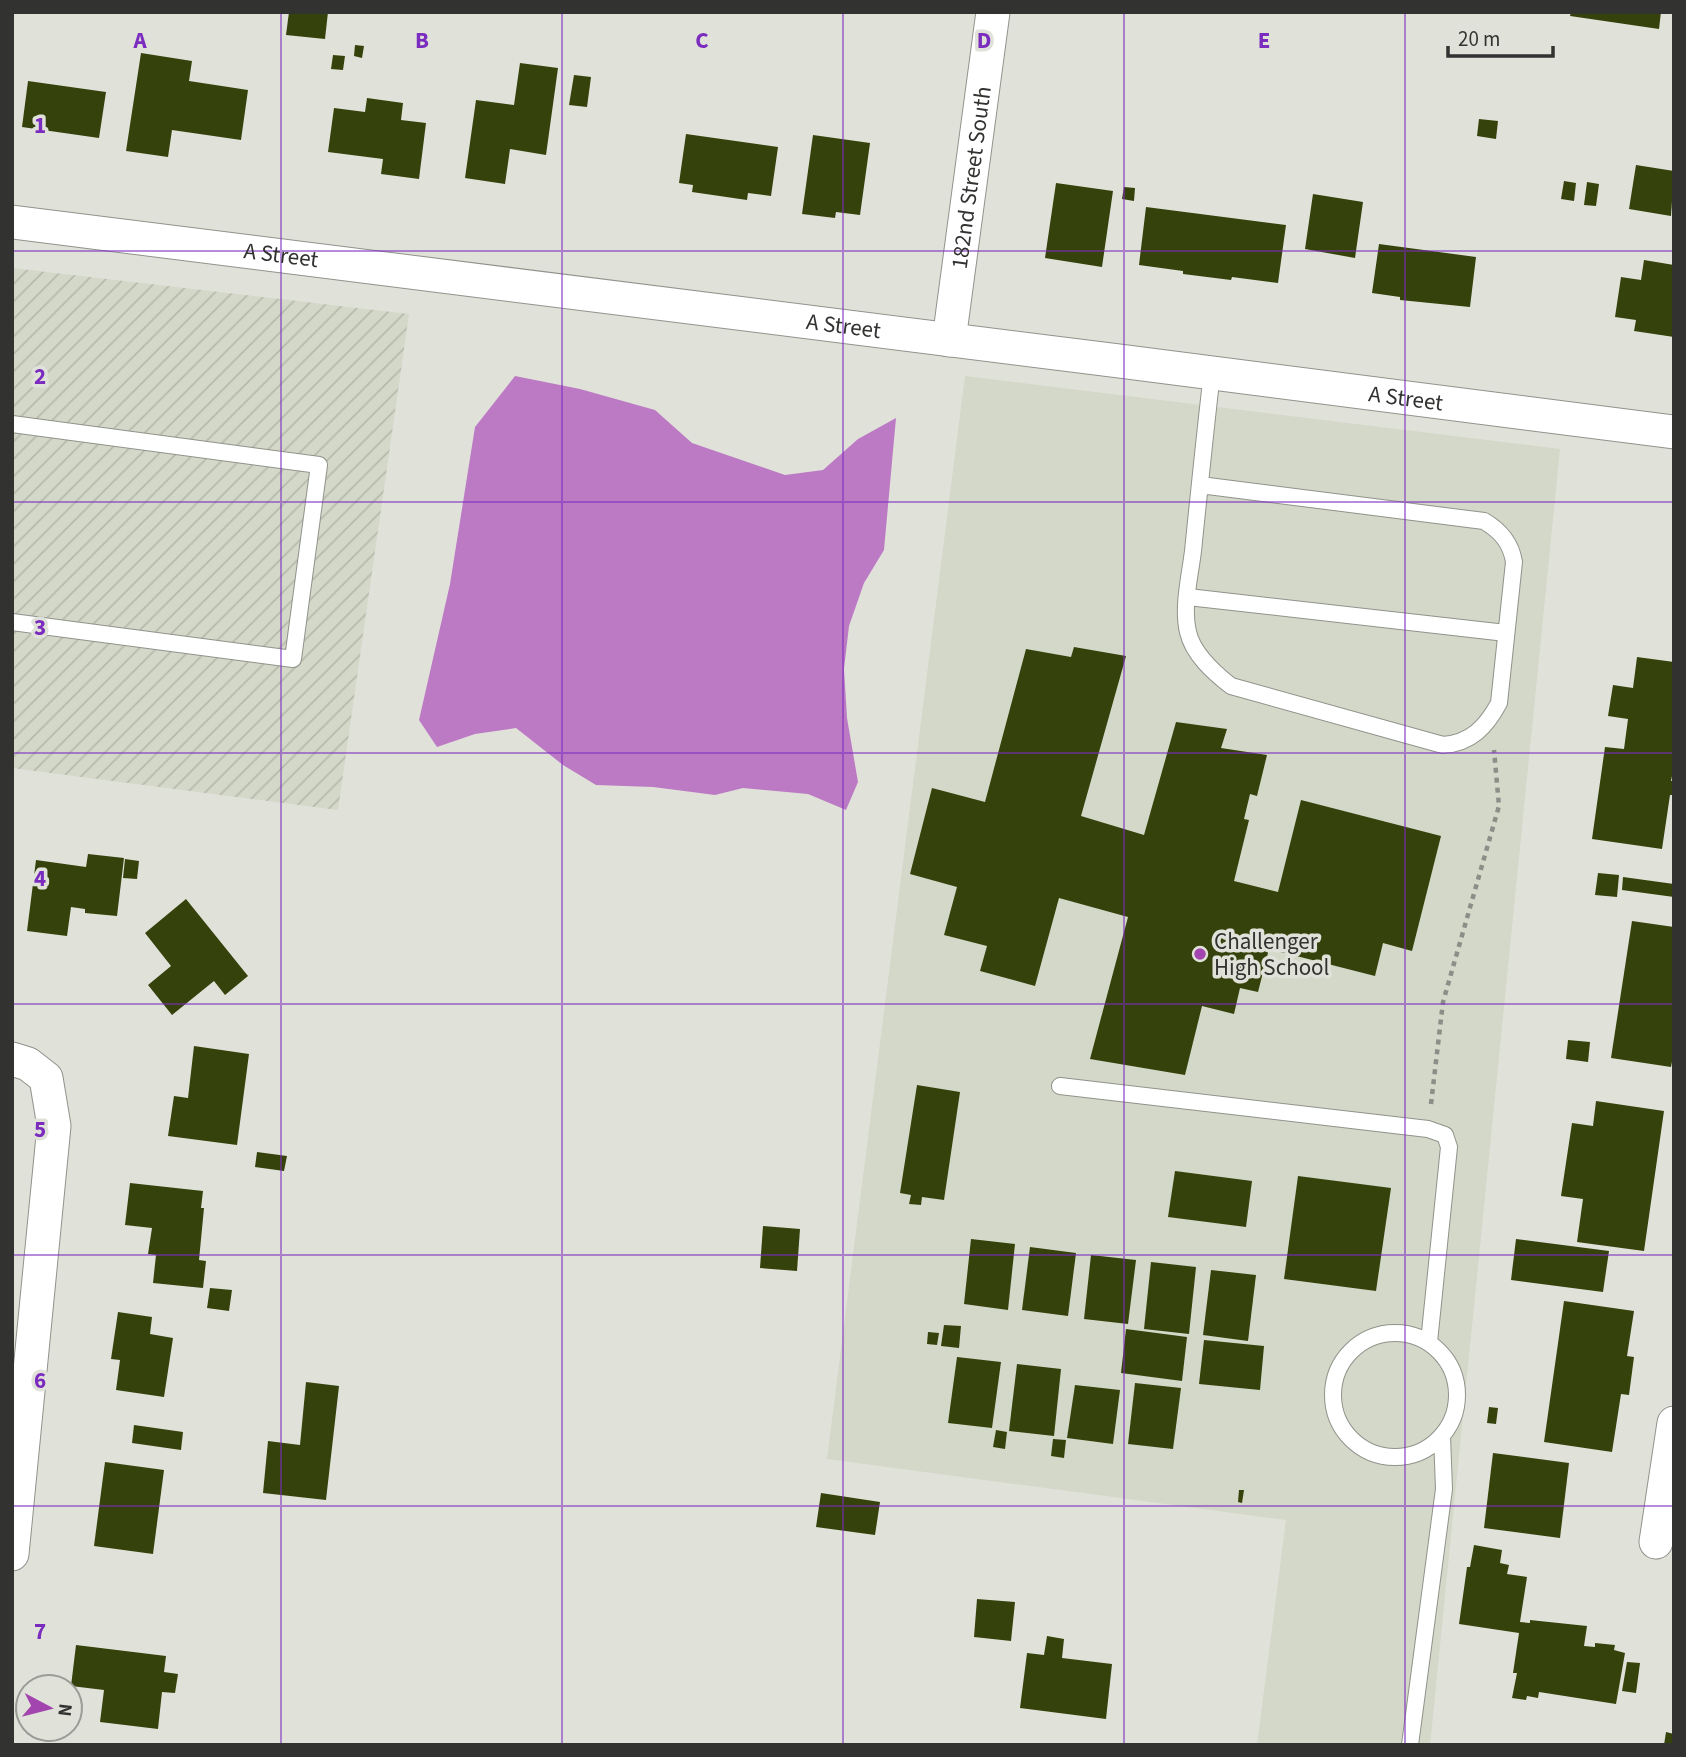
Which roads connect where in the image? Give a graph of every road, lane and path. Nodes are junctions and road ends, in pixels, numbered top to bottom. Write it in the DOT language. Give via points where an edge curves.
graph roads {
  1 [pos="993,12"];
  2 [pos="12,222"];
  3 [pos="949,340"];
  4 [pos="1212,373"];
  5 [pos="12,424"];
  6 [pos="1674,432"];
  7 [pos="1200,485"];
  8 [pos="1188,597"];
  9 [pos="12,622"];
  10 [pos="1506,633"];
  11 [pos="1491,718"];
  12 [pos="12,1059"];
  13 [pos="1060,1086"];
  14 [pos="1428,1129"];
  15 [pos="1429,1342"];
  16 [pos="1674,1423"];
  17 [pos="1443,1436"];
  18 [pos="1656,1542"];
  19 [pos="13,1543"];
  20 [pos="1410,1745"];
  1 -- 3 [label="street, 182nd Street South"];
  2 -- 3 [label="street, A Street"];
  3 -- 4 [label="street, A Street"];
  4 -- 6 [label="street, A Street"];
  4 -- 7 [label="lane"];
  5 -- 9 [label="lane" via="319,464 293,659"];
  7 -- 8 [label="lane"];
  7 -- 10 [label="lane" via="1484,522 1511,546 1514,562"];
  8 -- 10 [label="lane"];
  8 -- 11 [label="lane" via="1188,632 1197,652 1231,686 1443,745 1472,738"];
  10 -- 11 [label="lane" via="1499,703"];
  11 -- 14 [label="path" via="1499,806 1443,1002"];
  12 -- 19 [label="street" via="46,1078 54,1126"];
  13 -- 14 [label="lane"];
  14 -- 15 [label="lane" via="1445,1135 1449,1147"];
  15 -- 17 [label="lane" via="1445,1357 1455,1376 1458,1398"];
  15 -- 17 [label="lane" via="1388,1332 1367,1339 1350,1351 1338,1369 1332,1388 1333,1408 1353,1443 1389,1458 1409,1457"];
  16 -- 18 [label="street"];
  17 -- 20 [label="lane" via="1444,1489"];
}
